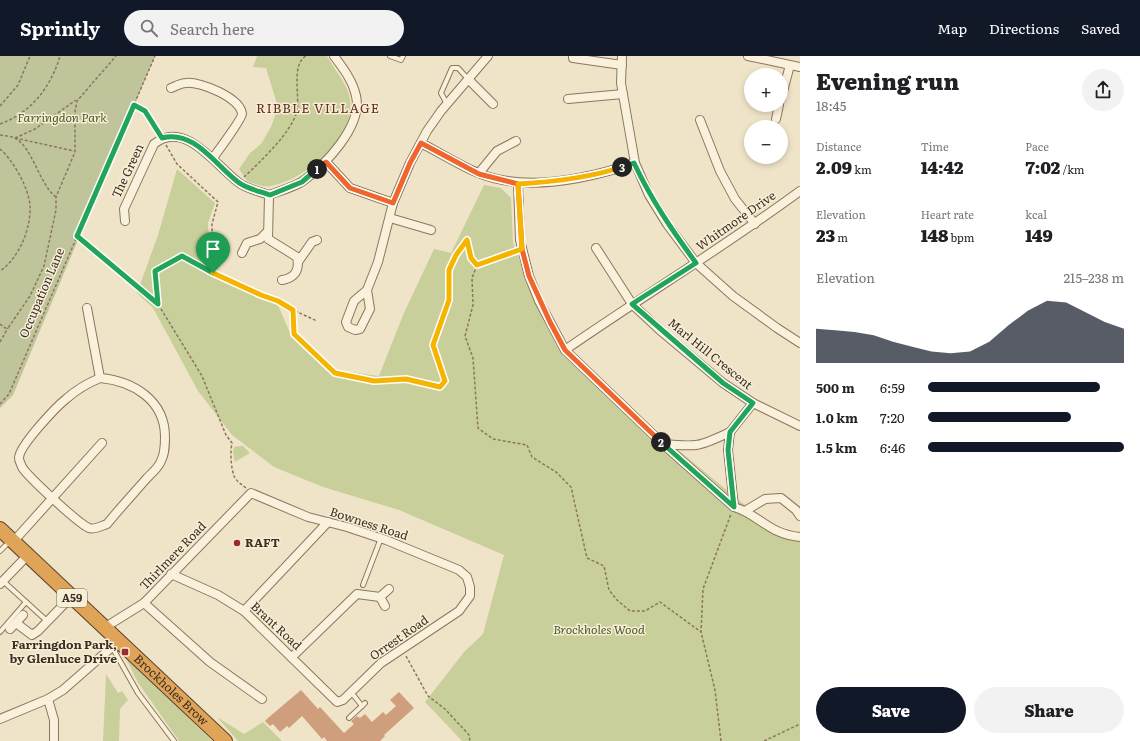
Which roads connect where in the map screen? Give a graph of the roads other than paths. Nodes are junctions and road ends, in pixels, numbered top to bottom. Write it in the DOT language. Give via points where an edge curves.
graph roads {
  1 [pos="334,56"];
  2 [pos="390,56"];
  3 [pos="403,56"];
  4 [pos="488,56"];
  5 [pos="573,56"];
  6 [pos="622,56"];
  7 [pos="748,56"];
  8 [pos="622,65"];
  9 [pos="790,65"];
  10 [pos="800,67"];
  11 [pos="788,73"];
  12 [pos="469,80"];
  13 [pos="171,88"];
  14 [pos="623,94"];
  15 [pos="568,99"];
  16 [pos="447,104"];
  17 [pos="493,104"];
  18 [pos="778,112"];
  19 [pos="776,119"];
  20 [pos="700,120"];
  21 [pos="516,141"];
  22 [pos="421,143"];
  23 [pos="213,158"];
  24 [pos="326,162"];
  25 [pos="634,163"];
  26 [pos="479,174"];
  27 [pos="518,184"];
  28 [pos="800,191"];
  29 [pos="270,195"];
  30 [pos="393,203"];
  31 [pos="390,218"];
  32 [pos="125,221"];
  33 [pos="755,224"];
  34 [pos="431,230"];
  35 [pos="268,231"];
  36 [pos="317,240"];
  37 [pos="596,248"];
  38 [pos="242,253"];
  39 [pos="298,262"];
  40 [pos="696,263"];
  41 [pos="282,280"];
  42 [pos="367,290"];
  43 [pos="632,304"];
  44 [pos="87,308"];
  45 [pos="800,343"];
  46 [pos="565,350"];
  47 [pos="100,378"];
  48 [pos="753,403"];
  49 [pos="800,426"];
  50 [pos="730,432"];
  51 [pos="102,443"];
  52 [pos="663,444"];
  53 [pos="251,493"];
  54 [pos="52,497"];
  55 [pos="734,507"];
  56 [pos="745,511"];
  57 [pos="800,516"];
  58 [pos="328,522"];
  59 [pos="0,529"];
  60 [pos="800,537"];
  61 [pos="381,538"];
  62 [pos="12,541"];
  63 [pos="0,551"];
  64 [pos="27,556"];
  65 [pos="171,574"];
  66 [pos="2,583"];
  67 [pos="363,586"];
  68 [pos="470,587"];
  69 [pos="389,589"];
  70 [pos="71,597"];
  71 [pos="380,597"];
  72 [pos="26,602"];
  73 [pos="144,603"];
  74 [pos="385,606"];
  75 [pos="244,611"];
  76 [pos="23,615"];
  77 [pos="48,621"];
  78 [pos="16,623"];
  79 [pos="104,628"];
  80 [pos="10,629"];
  81 [pos="0,632"];
  82 [pos="114,643"];
  83 [pos="292,657"];
  84 [pos="350,692"];
  85 [pos="48,698"];
  86 [pos="262,699"];
  87 [pos="333,699"];
  88 [pos="349,718"];
  89 [pos="0,719"];
  90 [pos="54,741"];
  91 [pos="174,741"];
  92 [pos="225,741"];
  1 -- 24 [label="street" via="351,82 357,97 355,115 348,133"];
  2 -- 3 [label="lane" via="401,60"];
  4 -- 12 [label="street"];
  5 -- 8 [label="street"];
  6 -- 8 [label="street"];
  7 -- 9 [label="street"];
  8 -- 14 [label="street"];
  9 -- 10 [label="street"];
  9 -- 11 [label="street"];
  12 -- 16 [label="street"];
  12 -- 16 [label="lane" via="458,68 452,68 441,93"];
  12 -- 17 [label="street"];
  13 -- 23 [label="street" via="186,82 206,86 240,106 242,115 239,122"];
  14 -- 15 [label="street"];
  14 -- 25 [label="street"];
  16 -- 22 [label="street"];
  18 -- 19 [label="street"];
  20 -- 33 [label="street" via="720,171 735,199"];
  21 -- 26 [label="street" via="497,151"];
  22 -- 26 [label="street"];
  22 -- 30 [label="street"];
  23 -- 29 [label="street, The Green" via="238,182"];
  23 -- 32 [label="street, The Green" via="185,140 172,135 162,138 154,144 124,209"];
  24 -- 29 [label="street" via="302,182"];
  24 -- 30 [label="street" via="350,188"];
  25 -- 27 [label="street" via="608,172"];
  25 -- 40 [label="street" via="649,195"];
  26 -- 27 [label="street"];
  27 -- 46 [label="street" via="522,249 529,276"];
  28 -- 33 [label="street, Whitmore Drive"];
  29 -- 35 [label="street"];
  30 -- 31 [label="street"];
  31 -- 34 [label="street"];
  31 -- 42 [label="street"];
  33 -- 40 [label="street, Whitmore Drive"];
  35 -- 38 [label="street" via="260,238 247,243"];
  35 -- 39 [label="street" via="268,239 297,257"];
  36 -- 39 [label="street" via="312,242"];
  37 -- 43 [label="street, Marl Hill Crescent"];
  39 -- 41 [label="street" via="297,270 291,279"];
  40 -- 43 [label="street, Whitmore Drive"];
  40 -- 45 [label="street" via="740,300"];
  43 -- 46 [label="street, Whitmore Drive"];
  43 -- 48 [label="street, Marl Hill Crescent" via="723,383"];
  44 -- 47 [label="street"];
  46 -- 52 [label="street"];
  47 -- 54 [label="street" via="65,399 25,443 20,452 22,468"];
  47 -- 54 [label="street" via="134,386 146,394 156,407 163,421 165,433 161,462 107,524 97,528 90,529 78,522"];
  48 -- 49 [label="street, Marl Hill Crescent"];
  48 -- 50 [label="street"];
  50 -- 52 [label="street" via="693,447"];
  50 -- 55 [label="street" via="728,450"];
  51 -- 54 [label="street"];
  52 -- 55 [label="street"];
  53 -- 58 [label="street, Bowness Road" via="308,517"];
  53 -- 65 [label="street, Thirlmere Road"];
  54 -- 62 [label="street"];
  55 -- 56 [label="street"];
  56 -- 57 [label="street" via="765,499 781,498"];
  56 -- 60 [label="street" via="786,536"];
  58 -- 61 [label="street, Bowness Road"];
  58 -- 75 [label="street"];
  59 -- 62 [label="highway, A59"];
  61 -- 67 [label="lane"];
  61 -- 68 [label="street, Bowness Road" via="459,570 467,577"];
  62 -- 63 [label="lane"];
  62 -- 64 [label="highway, A59"];
  64 -- 66 [label="street"];
  64 -- 70 [label="highway, A59"];
  65 -- 73 [label="street, Thirlmere Road"];
  65 -- 75 [label="street, Brant Road" via="218,594"];
  66 -- 72 [label="lane"];
  68 -- 84 [label="street, Orrest Road" via="470,596 459,611 381,663"];
  69 -- 71 [label="street"];
  70 -- 77 [label="street"];
  70 -- 79 [label="highway, A59"];
  71 -- 74 [label="street"];
  71 -- 83 [label="street" via="357,594"];
  72 -- 77 [label="lane"];
  72 -- 81 [label="lane"];
  73 -- 79 [label="street, Thirlmere Road"];
  73 -- 86 [label="street" via="210,662"];
  75 -- 83 [label="street, Brant Road"];
  76 -- 78 [label="street"];
  77 -- 78 [label="street" via="32,634"];
  78 -- 80 [label="street"];
  79 -- 82 [label="highway, A59"];
  82 -- 85 [label="street" via="63,690"];
  82 -- 91 [label="lane" via="138,693"];
  82 -- 92 [label="highway, Brockholes Brow / A59"];
  83 -- 87 [label="street, Brant Road"];
  84 -- 87 [label="street, Orrest Road" via="340,702"];
  84 -- 88 [label="lane" via="363,704"];
  85 -- 89 [label="street"];
  85 -- 90 [label="street" via="54,720"];
}
